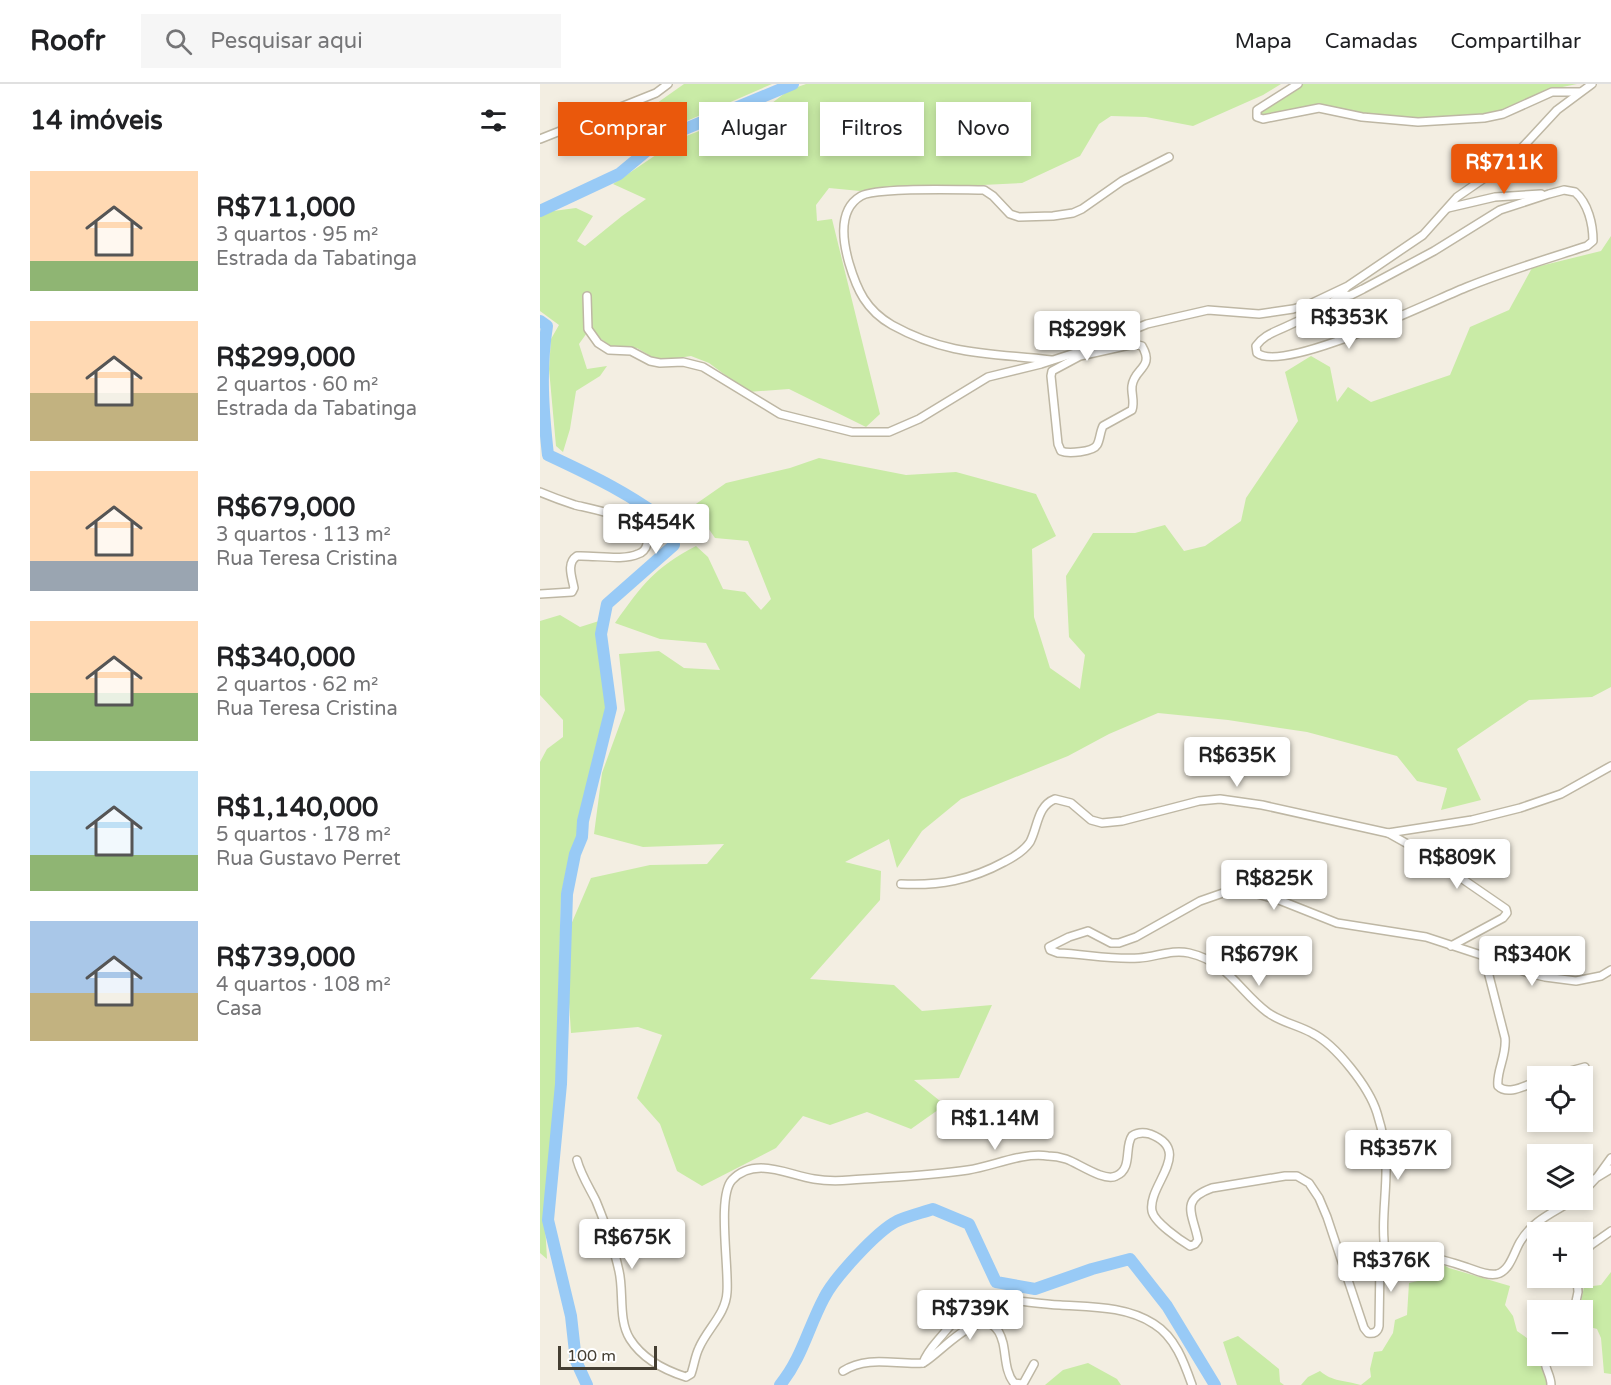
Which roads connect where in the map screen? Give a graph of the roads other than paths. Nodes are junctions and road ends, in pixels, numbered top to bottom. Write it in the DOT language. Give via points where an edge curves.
graph roads {
  1 [pos="668,84"];
  2 [pos="1298,84"];
  3 [pos="1592,84"];
  4 [pos="1580,92"];
  5 [pos="540,139"];
  6 [pos="1169,158"];
  7 [pos="1550,194"];
  8 [pos="1446,208"];
  9 [pos="1348,286"];
  10 [pos="587,296"];
  11 [pos="1340,297"];
  12 [pos="1079,354"];
  13 [pos="1053,360"];
  14 [pos="540,492"];
  15 [pos="540,594"];
  16 [pos="1611,766"];
  17 [pos="1388,833"];
  18 [pos="901,884"];
  19 [pos="1451,946"];
  20 [pos="1484,956"];
  21 [pos="1611,970"];
  22 [pos="1527,1084"];
  23 [pos="1611,1158"];
  24 [pos="577,1160"];
  25 [pos="1611,1169"];
  26 [pos="1596,1178"];
  27 [pos="1593,1181"];
  28 [pos="1556,1210"];
  29 [pos="1611,1231"];
  30 [pos="1593,1244"];
  31 [pos="1386,1257"];
  32 [pos="923,1363"];
  33 [pos="1034,1364"];
  34 [pos="1545,1366"];
  35 [pos="843,1371"];
  36 [pos="1192,1385"];
  37 [pos="1551,1385"];
  1 -- 5 [label="street" via="656,93"];
  2 -- 4 [label="street" via="1262,105 1257,117 1319,108 1418,122 1484,118 1503,114 1552,92"];
  3 -- 4 [label="street"];
  4 -- 8 [label="street" via="1502,166"];
  6 -- 13 [label="street" via="1122,181 1082,209 1053,216 1010,214 984,190 868,193 850,207 843,242 858,292 877,315 947,348"];
  7 -- 8 [label="street" via="1495,197"];
  7 -- 11 [label="street" via="1500,210 1363,290"];
  7 -- 11 [label="street" via="1569,190 1581,198 1591,224 1592,243 1466,287 1335,342 1292,354 1262,357 1257,353 1256,346 1264,337"];
  8 -- 9 [label="street" via="1423,235"];
  9 -- 11 [label="street"];
  9 -- 12 [label="street" via="1293,309 1259,314 1208,310 1187,313 1146,324"];
  10 -- 13 [label="street" via="588,329 606,348 632,351 655,362 703,367 780,414 852,432 889,432 988,377"];
  12 -- 12 [label="street" via="1137,344 1144,349 1147,361 1133,381 1132,410 1103,426 1095,448 1066,453 1058,444 1051,374"];
  12 -- 13 [label="street"];
  14 -- 15 [label="street" via="629,520 641,528 648,541 644,550 630,557 577,556 570,564 572,592"];
  16 -- 17 [label="street" via="1561,794 1520,808"];
  17 -- 18 [label="street" via="1220,799 1102,823 1091,820 1071,803 1055,800 1041,811 1024,849 987,872 945,883"];
  17 -- 19 [label="street" via="1506,909 1503,918"];
  19 -- 20 [label="street"];
  19 -- 31 [label="street" via="1426,937 1345,925 1261,893 1241,892 1222,893 1200,901 1119,943 1085,931 1048,947 1058,953 1114,958 1186,952 1222,968 1267,1012 1316,1034 1328,1044 1363,1086 1379,1120 1386,1160 1382,1236"];
  20 -- 21 [label="street" via="1563,981 1591,979"];
  20 -- 22 [label="street" via="1505,1038 1498,1086 1508,1091"];
  23 -- 26 [label="street"];
  24 -- 31 [label="street" via="616,1258 628,1336 648,1359 686,1377 691,1374 727,1294 725,1199 732,1180 749,1169 848,1180 969,1170 1044,1155 1116,1177 1128,1160 1128,1142 1132,1136 1145,1132 1159,1138 1170,1156 1154,1195 1152,1211 1160,1223 1188,1245 1198,1240 1190,1211 1195,1196 1212,1188 1297,1176 1309,1183 1319,1198 1368,1333 1379,1326 1380,1264"];
  25 -- 26 [label="street"];
  26 -- 27 [label="street"];
  28 -- 31 [label="street" via="1536,1222 1498,1274 1406,1253"];
  29 -- 30 [label="street"];
  32 -- 33 [label="street" via="962,1331 988,1323 1001,1336 1014,1383 1023,1384"];
  32 -- 35 [label="street" via="858,1363"];
  32 -- 36 [label="street" via="966,1310 1006,1299 1120,1310 1138,1316 1155,1324 1173,1342"];
  34 -- 37 [label="street"];
}
